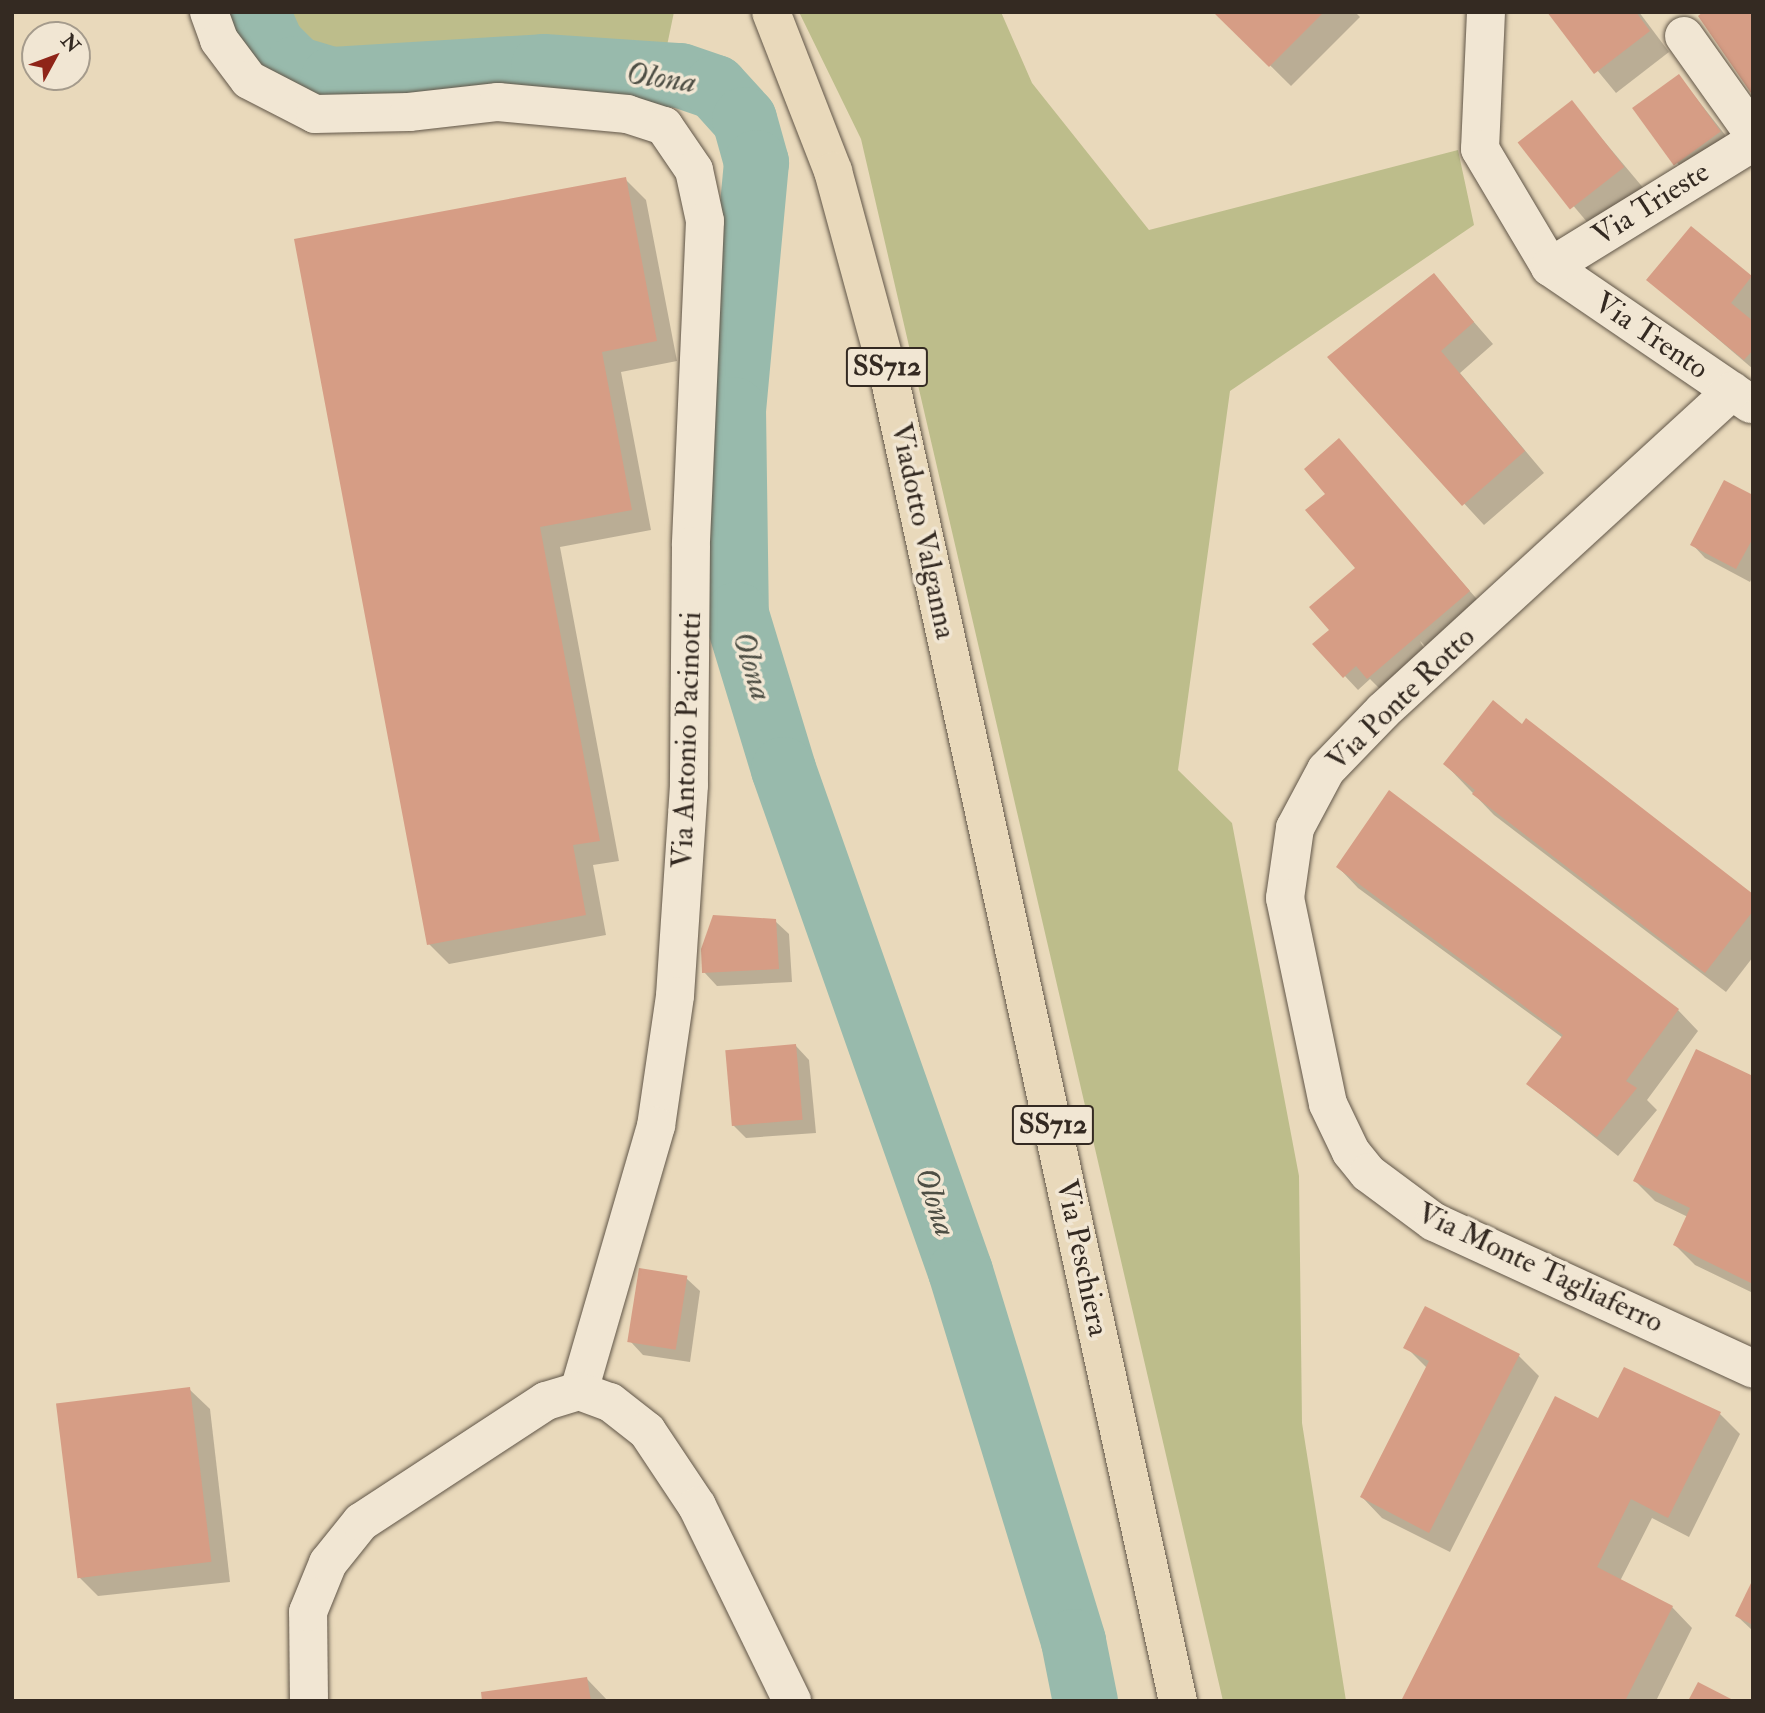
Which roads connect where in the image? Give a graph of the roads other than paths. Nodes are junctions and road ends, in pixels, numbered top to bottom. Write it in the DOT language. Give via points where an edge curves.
graph roads {
  1 [pos="209,12"];
  2 [pos="771,12"];
  3 [pos="1486,12"];
  4 [pos="1684,36"];
  5 [pos="1753,134"];
  6 [pos="1753,142"];
  7 [pos="1550,267"];
  8 [pos="1742,398"];
  9 [pos="967,732"];
  10 [pos="1328,1104"];
  11 [pos="1753,1368"];
  12 [pos="579,1391"];
  13 [pos="309,1701"];
  14 [pos="792,1701"];
  15 [pos="1178,1701"];
  1 -- 12 [label="street, Via Antonio Pacinotti" via="219,40 250,80 315,114 409,112 498,102 627,114 664,126 694,170 705,221 691,546 688,785 675,996 656,1126"];
  2 -- 9 [label="main road, Viadotto Valganna / SS712" via="829,158 862,269"];
  3 -- 7 [label="street" via="1480,149"];
  4 -- 5 [label="street"];
  6 -- 7 [label="street, Via Trieste"];
  7 -- 8 [label="street, Via Trento"];
  8 -- 10 [label="street, Via Ponte Rotto" via="1383,711 1314,786 1288,852 1284,898"];
  9 -- 15 [label="main road, Via Peschiera / SS712"];
  10 -- 11 [label="street, Via Monte Tagliaferro" via="1351,1152 1410,1208"];
  12 -- 13 [label="street" via="546,1401 361,1522 328,1563 308,1612"];
  12 -- 14 [label="street" via="610,1402 654,1442 698,1506"];
}
